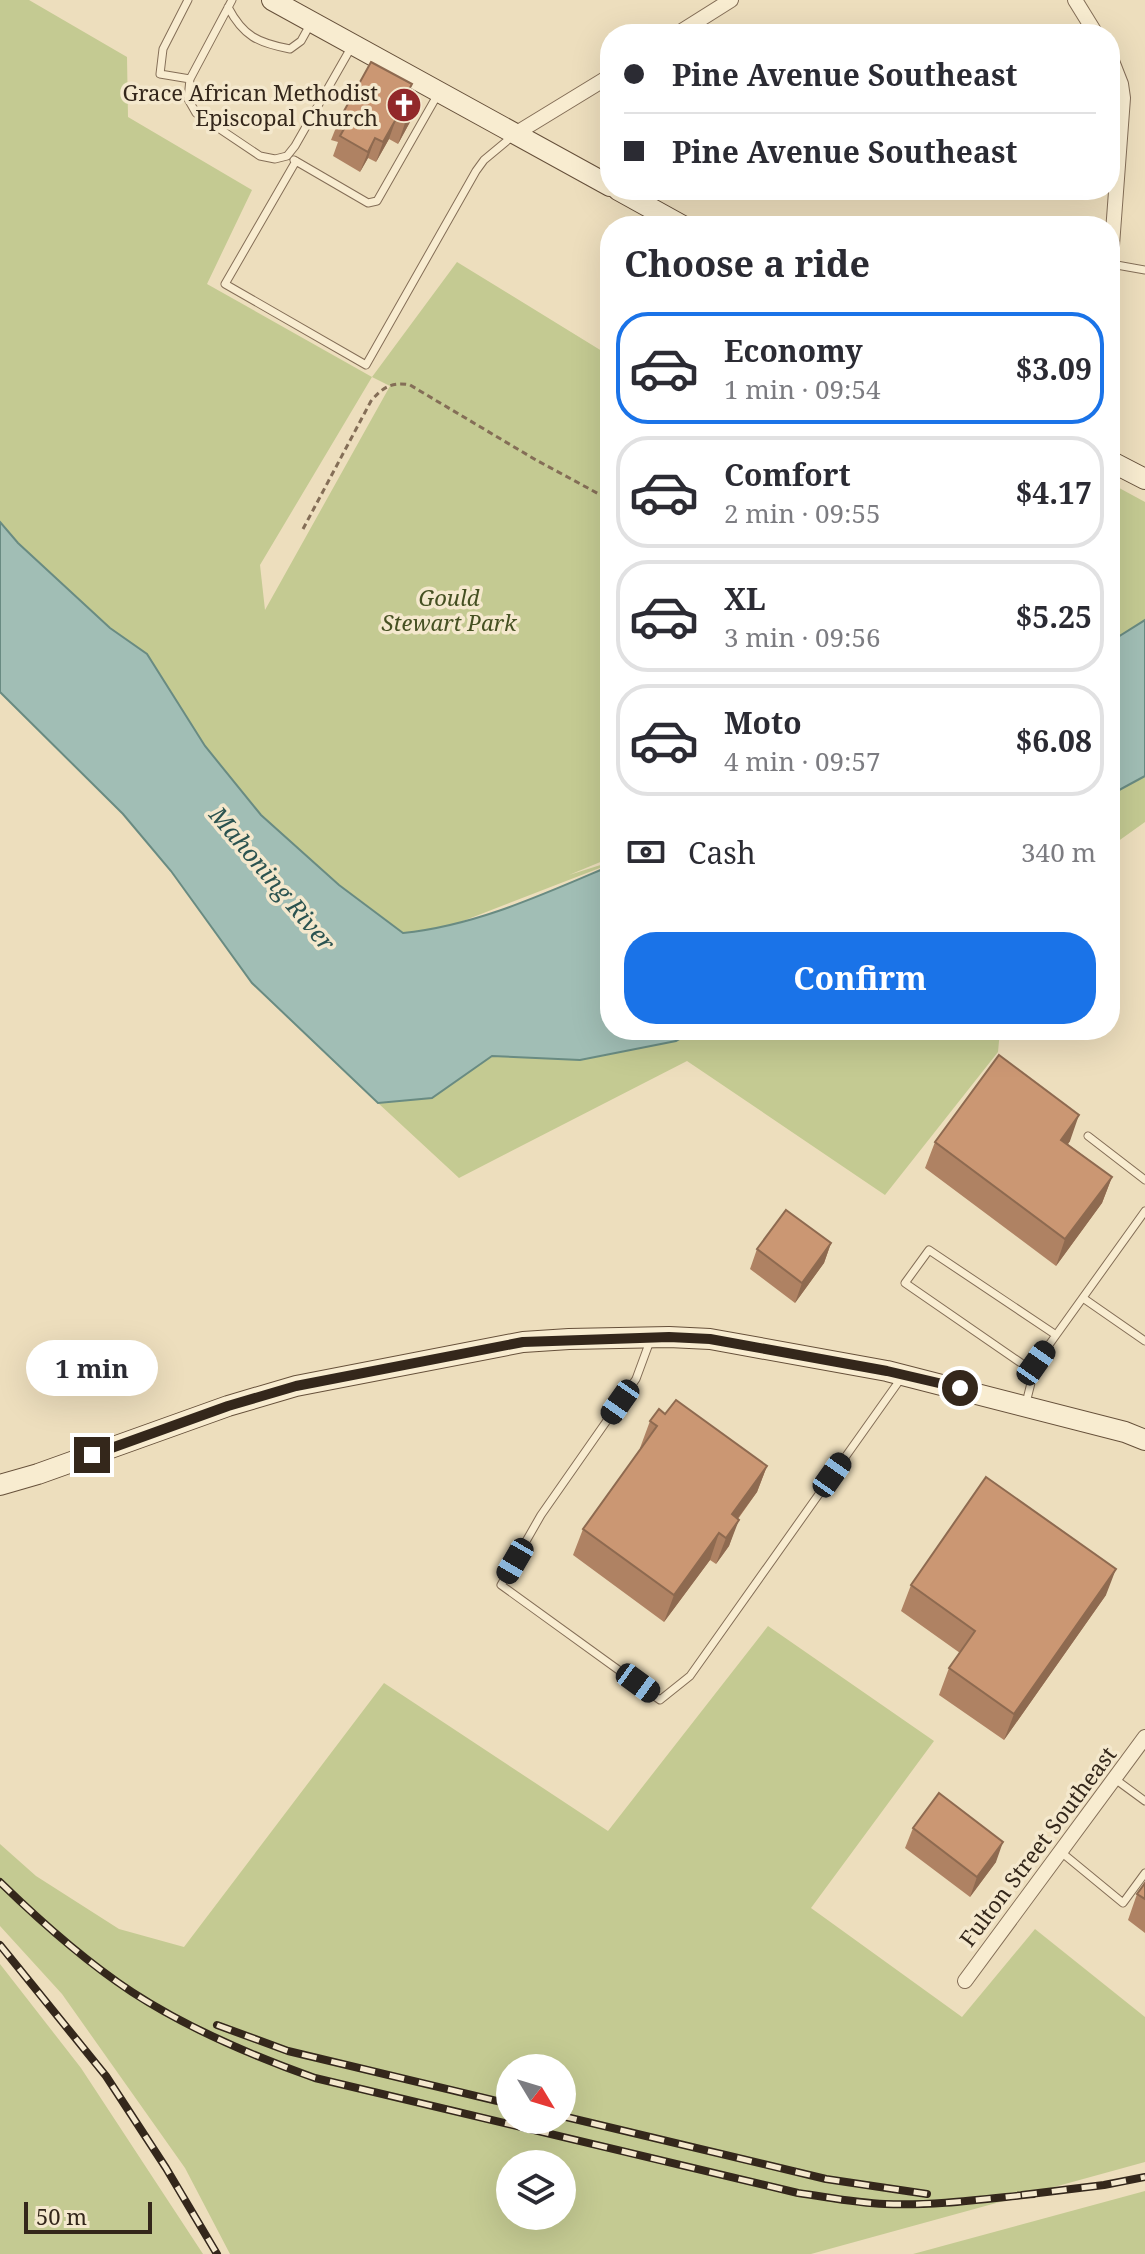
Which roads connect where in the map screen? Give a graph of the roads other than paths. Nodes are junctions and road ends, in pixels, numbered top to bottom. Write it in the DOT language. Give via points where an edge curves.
graph roads {
  1 [pos="188,0"];
  2 [pos="272,0"];
  3 [pos="731,0"];
  4 [pos="1075,0"];
  5 [pos="230,3"];
  6 [pos="312,22"];
  7 [pos="693,24"];
  8 [pos="1090,24"];
  9 [pos="353,44"];
  10 [pos="190,79"];
  11 [pos="1120,81"];
  12 [pos="600,82"];
  13 [pos="439,92"];
  14 [pos="515,134"];
  15 [pos="1120,140"];
  16 [pos="287,156"];
  17 [pos="296,161"];
  18 [pos="600,181"];
  19 [pos="636,200"];
  20 [pos="665,216"];
  21 [pos="1120,266"];
  22 [pos="1145,270"];
  23 [pos="1088,1136"];
  24 [pos="1145,1180"];
  25 [pos="1145,1211"];
  26 [pos="1083,1298"];
  27 [pos="1056,1335"];
  28 [pos="651,1338"];
  29 [pos="1145,1341"];
  30 [pos="1034,1372"];
  31 [pos="903,1375"];
  32 [pos="1025,1405"];
  33 [pos="1145,1440"];
  34 [pos="0,1485"];
  35 [pos="1145,1737"];
  36 [pos="1115,1779"];
  37 [pos="1145,1801"];
  38 [pos="1061,1852"];
  39 [pos="1145,1873"];
  40 [pos="965,1981"];
  1 -- 10 [label="lane" via="163,49 160,74"];
  2 -- 6 [label="street"];
  3 -- 7 [label="street"];
  4 -- 8 [label="street"];
  5 -- 6 [label="lane" via="247,35 271,45 290,49"];
  5 -- 10 [label="lane"];
  6 -- 9 [label="street"];
  9 -- 13 [label="street"];
  9 -- 16 [label="lane"];
  10 -- 16 [label="lane" via="188,99 196,113 260,156"];
  11 -- 15 [label="street"];
  12 -- 14 [label="street"];
  13 -- 14 [label="street"];
  13 -- 17 [label="lane" via="377,201 368,203"];
  14 -- 17 [label="lane" via="476,171 366,365 225,284"];
  14 -- 18 [label="street"];
  16 -- 17 [label="lane"];
  19 -- 20 [label="street"];
  21 -- 22 [label="lane"];
  23 -- 24 [label="lane"];
  25 -- 26 [label="lane"];
  26 -- 27 [label="lane"];
  26 -- 29 [label="lane"];
  27 -- 30 [label="lane"];
  27 -- 30 [label="lane" via="929,1250 905,1283"];
  28 -- 31 [label="street" via="710,1339"];
  28 -- 31 [label="lane" via="636,1379 541,1515 501,1585 660,1700 690,1676"];
  28 -- 34 [label="street" via="523,1342 319,1380"];
  30 -- 32 [label="lane"];
  31 -- 32 [label="street"];
  32 -- 33 [label="street"];
  35 -- 36 [label="street, Fulton Street Southeast"];
  36 -- 37 [label="lane"];
  36 -- 38 [label="street, Fulton Street Southeast"];
  38 -- 39 [label="lane" via="1123,1903"];
  38 -- 40 [label="street, Fulton Street Southeast"];
}
